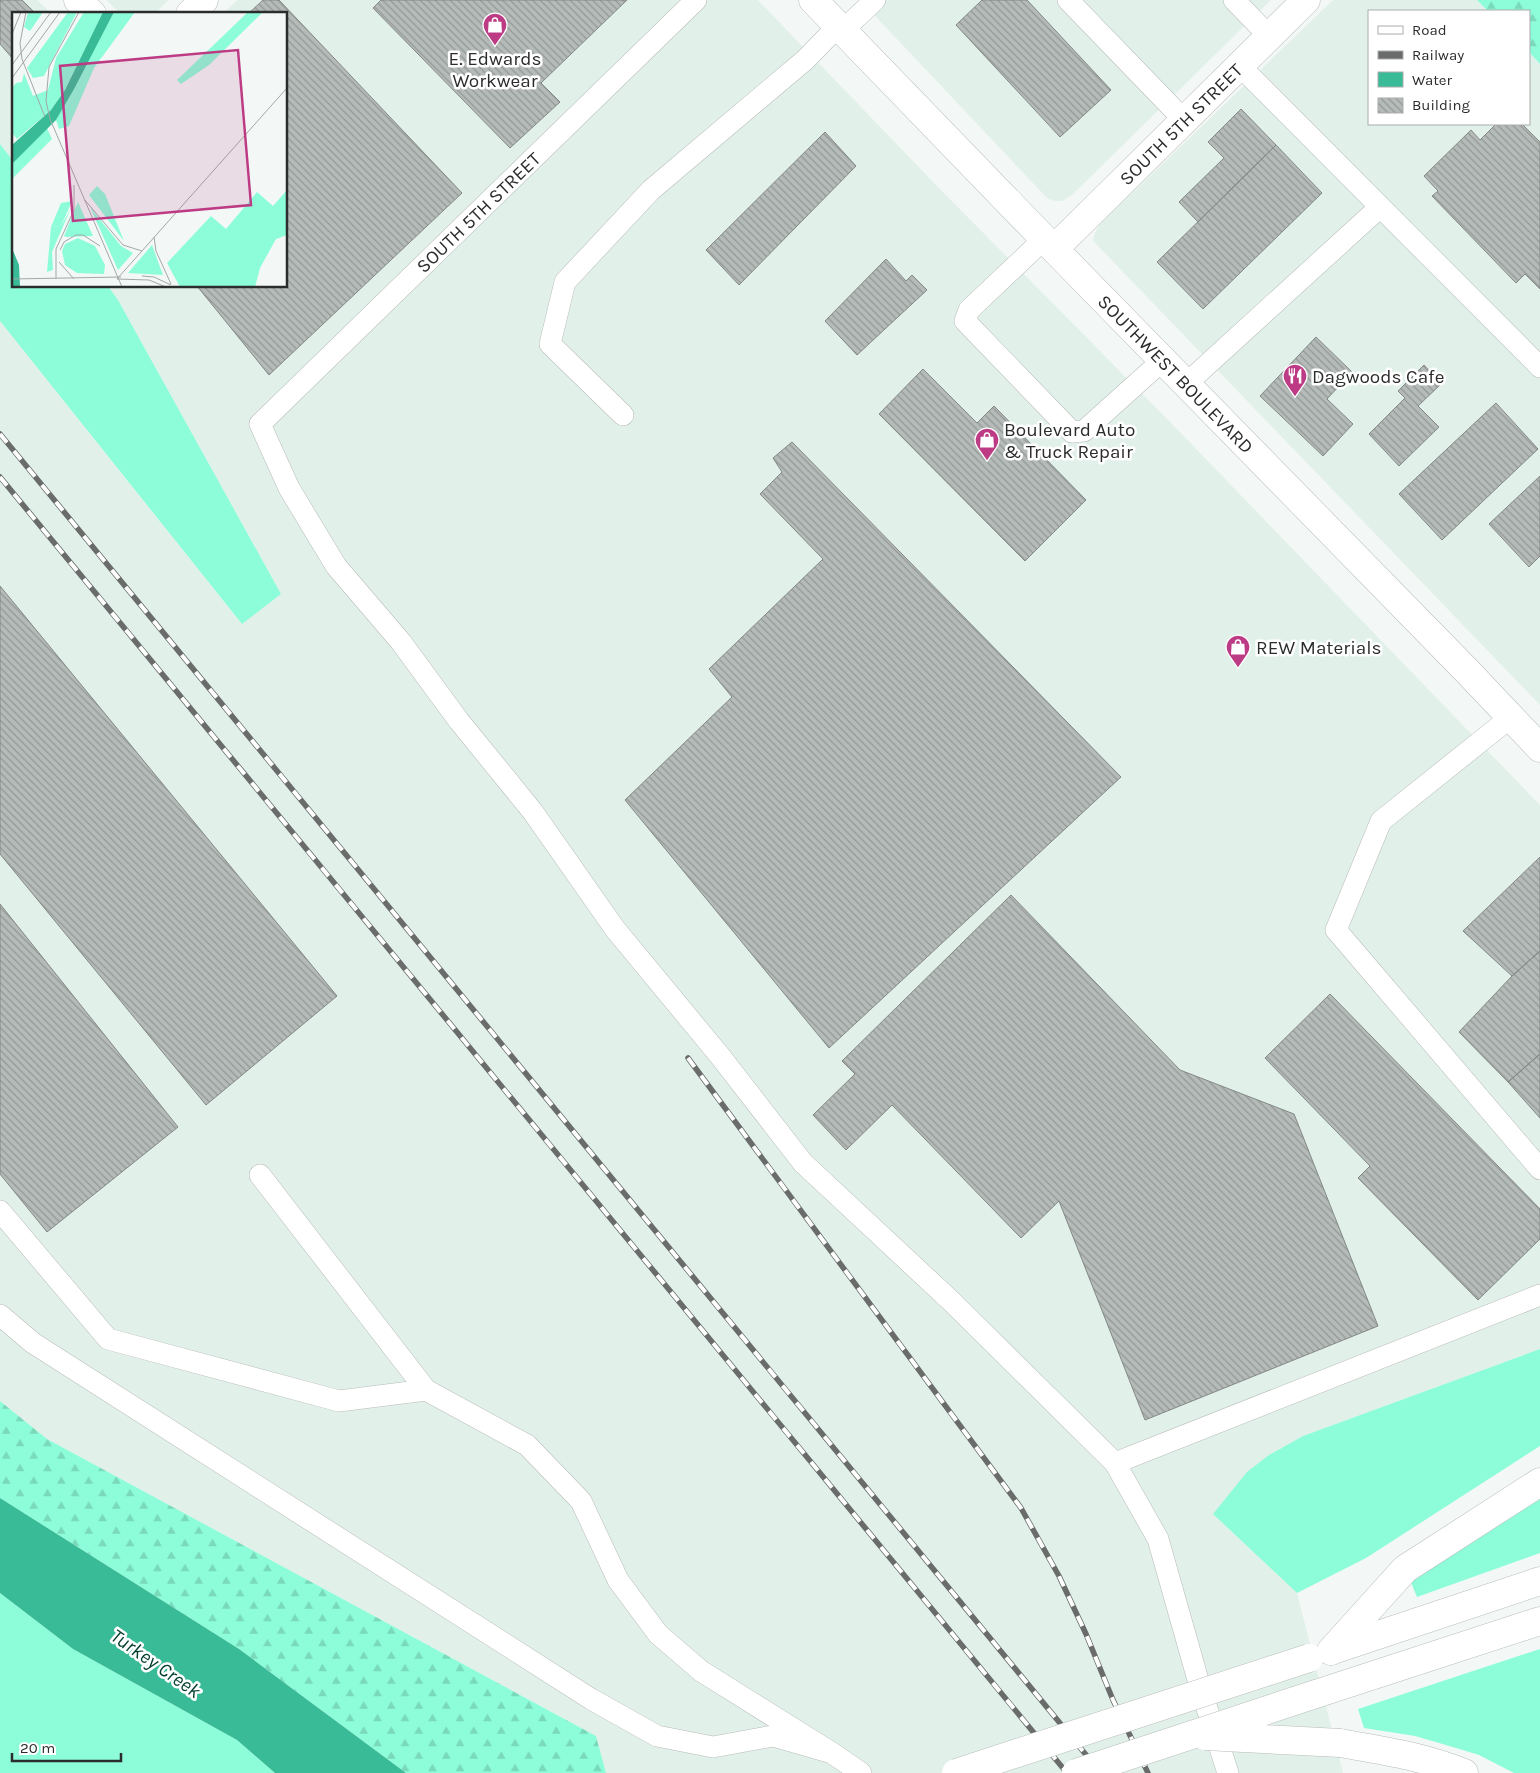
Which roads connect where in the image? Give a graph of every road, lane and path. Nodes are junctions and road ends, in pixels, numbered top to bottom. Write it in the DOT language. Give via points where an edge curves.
graph roads {
  1 [pos="78,0"];
  2 [pos="204,0"];
  3 [pos="696,0"];
  4 [pos="812,0"];
  5 [pos="875,0"];
  6 [pos="1068,0"];
  7 [pos="1234,0"];
  8 [pos="1306,0"];
  9 [pos="90,12"];
  10 [pos="192,12"];
  11 [pos="840,29"];
  12 [pos="1269,36"];
  13 [pos="1239,65"];
  14 [pos="1184,120"];
  15 [pos="1380,207"];
  16 [pos="1049,244"];
  17 [pos="1162,360"];
  18 [pos="1540,367"];
  19 [pos="1186,384"];
  20 [pos="623,415"];
  21 [pos="1511,717"];
  22 [pos="1540,748"];
  23 [pos="1540,1169"];
  24 [pos="260,1174"];
  25 [pos="0,1211"];
  26 [pos="1540,1295"];
  27 [pos="0,1315"];
  28 [pos="426,1390"];
  29 [pos="1115,1463"];
  30 [pos="1540,1482"];
  31 [pos="1540,1582"];
  32 [pos="1540,1621"];
  33 [pos="1320,1654"];
  34 [pos="1191,1736"];
  35 [pos="832,1753"];
  36 [pos="861,1773"];
  37 [pos="956,1773"];
  38 [pos="1076,1773"];
  39 [pos="1228,1773"];
  40 [pos="1464,1773"];
  1 -- 9 [label="main road"];
  2 -- 10 [label="main road"];
  3 -- 29 [label="lane, SOUTH 5TH STREET" via="260,424 289,488 336,566 401,642 459,721 533,812 615,929 803,1163 950,1300"];
  4 -- 11 [label="main road, SOUTHWEST BOULEVARD"];
  5 -- 11 [label="lane"];
  6 -- 14 [label="lane"];
  7 -- 12 [label="lane"];
  8 -- 12 [label="main road, SOUTH 5TH STREET"];
  11 -- 16 [label="main road, SOUTHWEST BOULEVARD"];
  11 -- 20 [label="lane" via="651,190 564,282 550,344"];
  12 -- 13 [label="main road, SOUTH 5TH STREET"];
  13 -- 14 [label="main road, SOUTH 5TH STREET"];
  13 -- 15 [label="lane"];
  14 -- 16 [label="main road, SOUTH 5TH STREET"];
  15 -- 18 [label="lane"];
  15 -- 19 [label="lane"];
  16 -- 17 [label="main road, SOUTHWEST BOULEVARD"];
  16 -- 17 [label="lane" via="969,310 965,321 1072,432 1084,431"];
  17 -- 19 [label="main road, SOUTHWEST BOULEVARD"];
  19 -- 21 [label="main road, SOUTHWEST BOULEVARD"];
  21 -- 22 [label="main road, SOUTHWEST BOULEVARD"];
  21 -- 23 [label="lane" via="1381,821 1336,930"];
  24 -- 28 [label="lane"];
  25 -- 28 [label="lane" via="108,1340 339,1401"];
  26 -- 29 [label="lane"];
  27 -- 35 [label="lane" via="33,1343 583,1694 657,1736 713,1747 773,1736"];
  28 -- 35 [label="lane" via="526,1445 581,1501 618,1580 658,1634 701,1670"];
  29 -- 39 [label="lane" via="1158,1539"];
  30 -- 33 [label="main road" via="1405,1569"];
  31 -- 33 [label="main road"];
  32 -- 34 [label="main road, bridge"];
  33 -- 37 [label="main road, bridge"];
  34 -- 38 [label="main road, bridge"];
  34 -- 40 [label="main road, bridge" via="1340,1744 1400,1753"];
  35 -- 36 [label="lane"];
}
